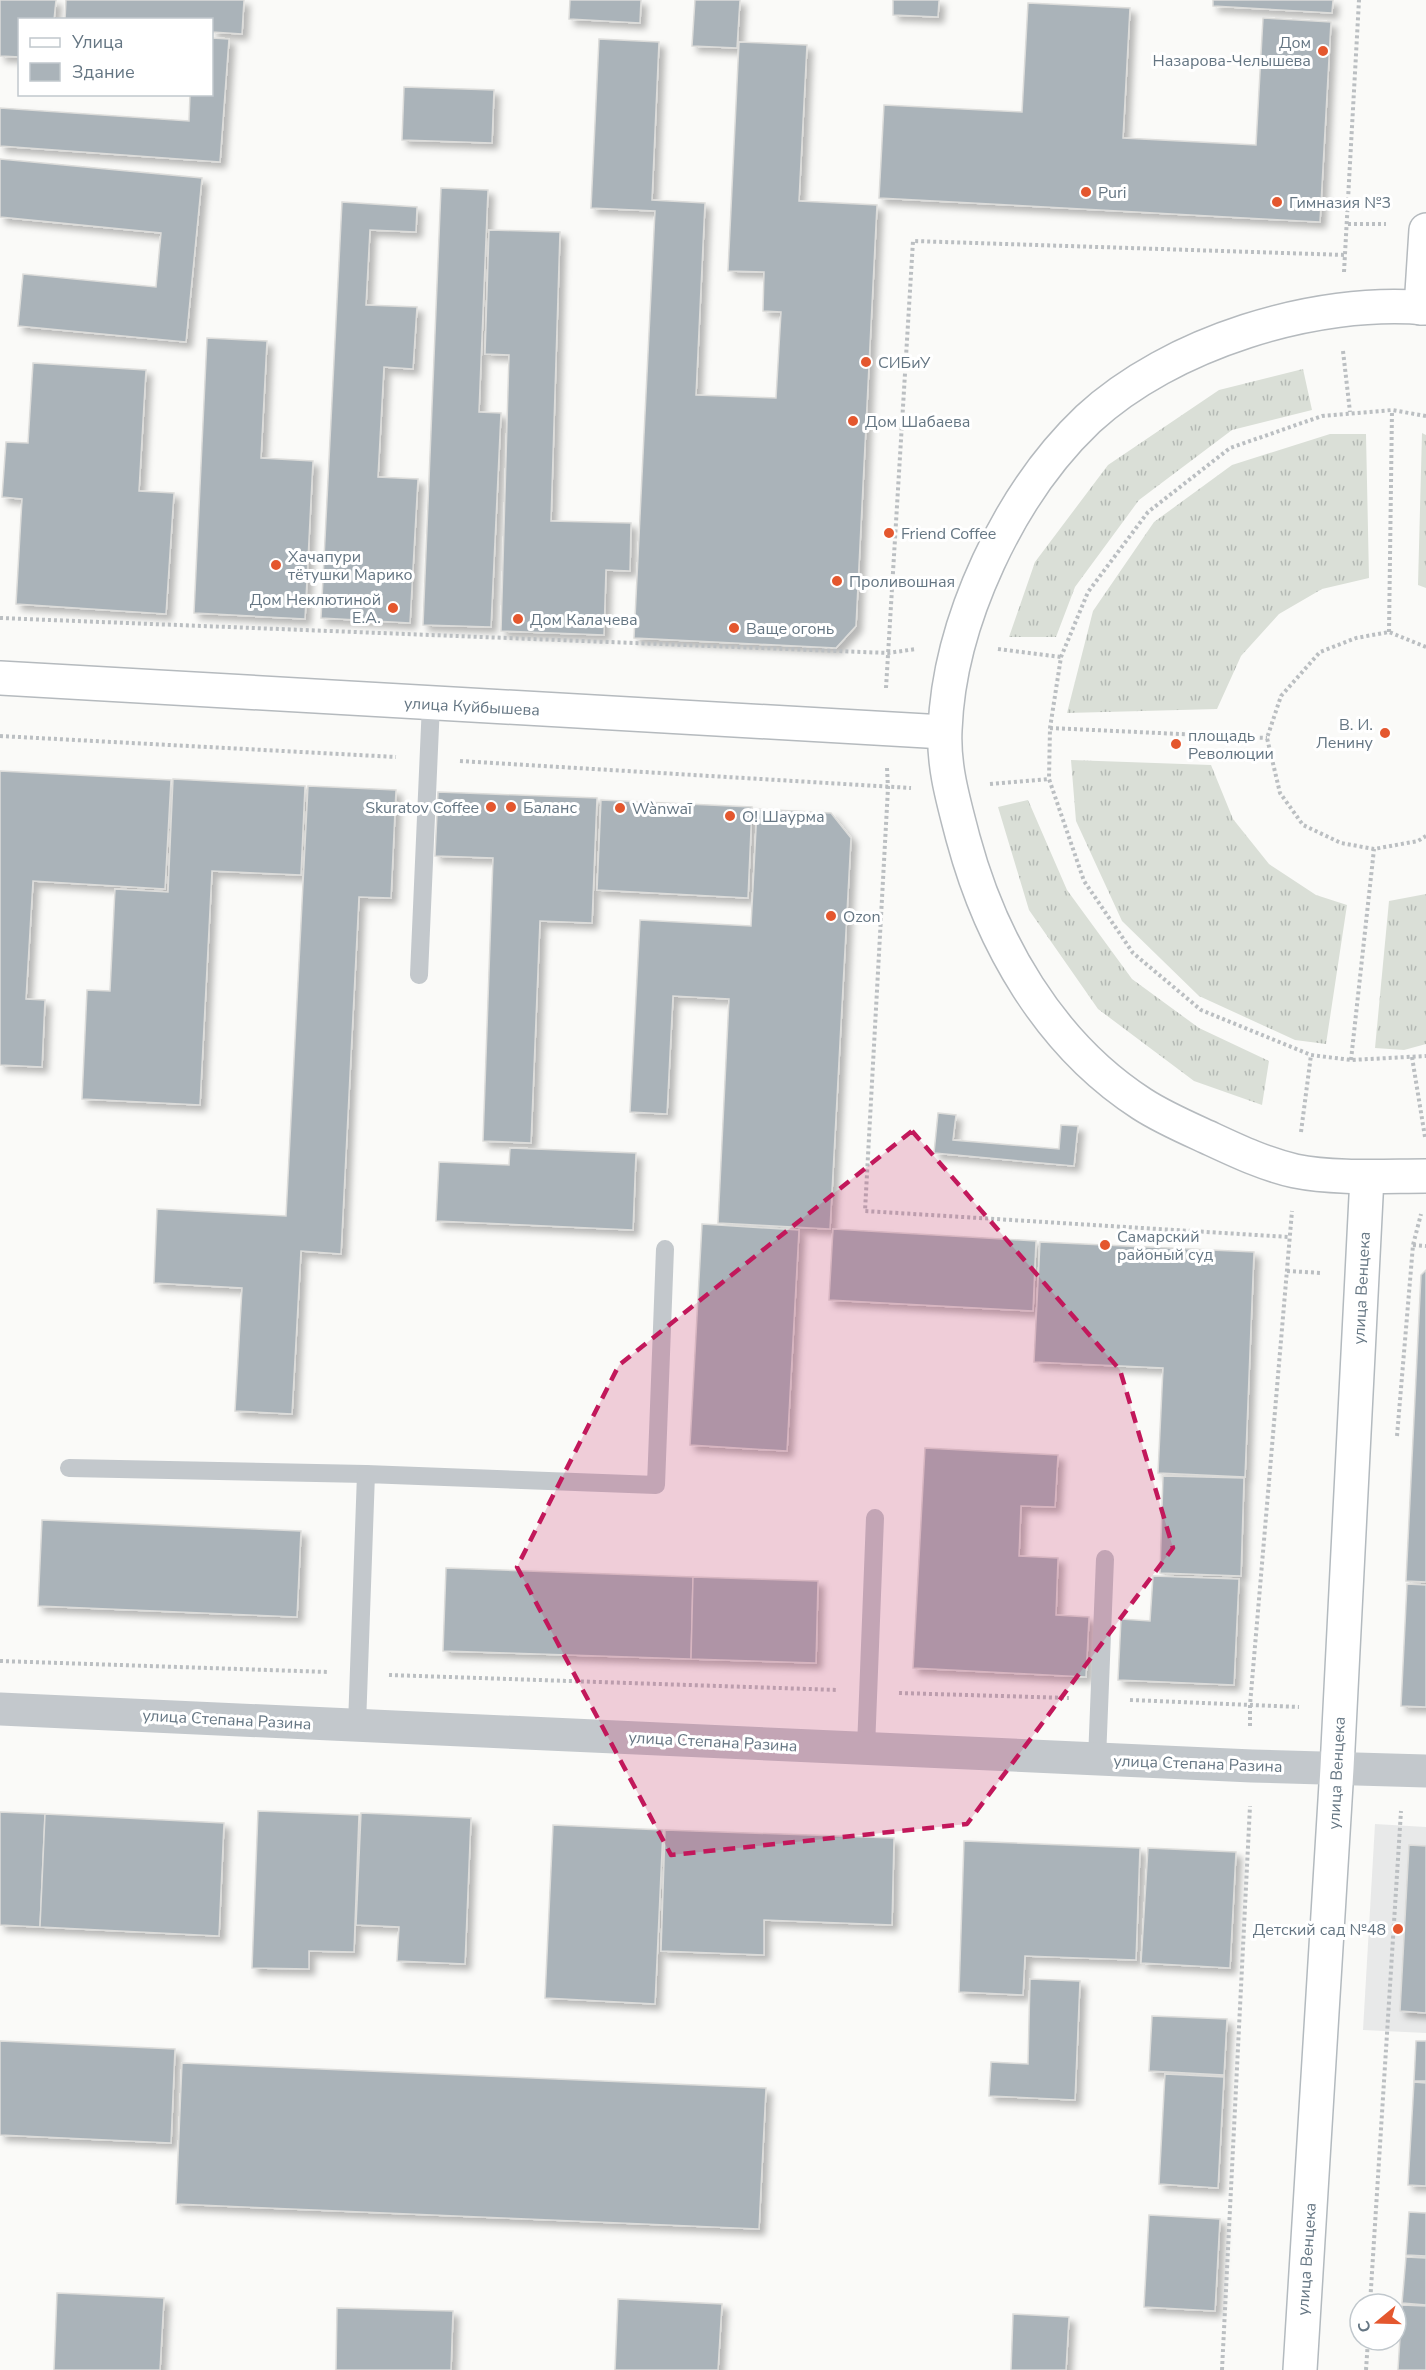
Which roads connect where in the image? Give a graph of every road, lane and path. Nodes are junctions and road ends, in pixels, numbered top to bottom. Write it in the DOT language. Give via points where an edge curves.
graph roads {
  1 [pos="1359,0"];
  2 [pos="1426,231"];
  3 [pos="1423,308"];
  4 [pos="1392,410"];
  5 [pos="1426,416"];
  6 [pos="0,618"];
  7 [pos="1389,632"];
  8 [pos="1426,648"];
  9 [pos="0,678"];
  10 [pos="431,704"];
  11 [pos="1050,728"];
  12 [pos="944,732"];
  13 [pos="1267,738"];
  14 [pos="888,788"];
  15 [pos="1426,836"];
  16 [pos="1374,849"];
  17 [pos="419,975"];
  18 [pos="1311,1055"];
  19 [pos="1426,1056"];
  20 [pos="1412,1058"];
  21 [pos="1351,1060"];
  22 [pos="1426,1141"];
  23 [pos="1296,1171"];
  24 [pos="1426,1176"];
  25 [pos="1367,1177"];
  26 [pos="1423,1208"];
  27 [pos="1288,1238"];
  28 [pos="1413,1245"];
  29 [pos="1426,1246"];
  30 [pos="665,1249"];
  31 [pos="1410,1277"];
  32 [pos="69,1468"];
  33 [pos="366,1474"];
  34 [pos="875,1518"];
  35 [pos="1104,1559"];
  36 [pos="0,1661"];
  37 [pos="359,1673"];
  38 [pos="868,1692"];
  39 [pos="1099,1699"];
  40 [pos="1250,1705"];
  41 [pos="0,1709"];
  42 [pos="1340,1709"];
  43 [pos="357,1725"];
  44 [pos="866,1748"];
  45 [pos="1097,1759"];
  46 [pos="1252,1766"];
  47 [pos="1337,1768"];
  48 [pos="1415,1771"];
  49 [pos="1371,2292"];
  50 [pos="1367,2352"];
  51 [pos="1222,2370"];
  52 [pos="1300,2370"];
  53 [pos="1366,2370"];
  1 -- 6 [label="path" via="1346,255 913,241 888,653"];
  2 -- 3 [label="main road"];
  3 -- 12 [label="main road" via="1339,309 1244,331 1132,385 1089,419 1054,456 1022,503 974,593 958,644"];
  4 -- 5 [label="path"];
  4 -- 7 [label="path"];
  4 -- 11 [label="path" via="1322,416 1230,448 1148,512 1088,592 1061,657"];
  7 -- 8 [label="path"];
  7 -- 13 [label="path" via="1356,638 1320,652 1281,696"];
  9 -- 10 [label="main road, улица Куйбышева"];
  10 -- 12 [label="main road, улица Куйбышева"];
  10 -- 17 [label="lane"];
  11 -- 13 [label="path"];
  11 -- 18 [label="path" via="1049,779 1084,881 1133,953 1201,1010"];
  12 -- 23 [label="main road" via="949,788 975,883 1026,986 1063,1034 1104,1076 1143,1105 1250,1157"];
  13 -- 16 [label="path" via="1280,793 1303,825 1341,843"];
  14 -- 27 [label="path" via="865,1211"];
  15 -- 16 [label="path"];
  16 -- 21 [label="path"];
  18 -- 21 [label="path"];
  18 -- 23 [label="path"];
  19 -- 20 [label="path"];
  20 -- 21 [label="path"];
  20 -- 22 [label="path"];
  23 -- 25 [label="main road"];
  23 -- 27 [label="path"];
  24 -- 25 [label="main road"];
  25 -- 42 [label="main road, улица Венцека"];
  26 -- 28 [label="path"];
  27 -- 40 [label="path"];
  28 -- 29 [label="path"];
  28 -- 31 [label="path"];
  30 -- 33 [label="lane" via="656,1485"];
  32 -- 33 [label="lane"];
  33 -- 37 [label="lane"];
  34 -- 38 [label="lane"];
  35 -- 39 [label="lane"];
  36 -- 37 [label="path"];
  37 -- 38 [label="path"];
  37 -- 43 [label="lane"];
  38 -- 39 [label="path"];
  38 -- 44 [label="lane"];
  39 -- 40 [label="path"];
  39 -- 45 [label="lane"];
  40 -- 42 [label="path"];
  40 -- 46 [label="path"];
  41 -- 43 [label="street, улица Степана Разина"];
  42 -- 47 [label="main road, улица Венцека"];
  43 -- 44 [label="street, улица Степана Разина"];
  44 -- 45 [label="street, улица Степана Разина"];
  45 -- 46 [label="street, улица Степана Разина"];
  46 -- 47 [label="street, улица Степана Разина"];
  46 -- 51 [label="path"];
  47 -- 48 [label="street, улица Степана Разина"];
  47 -- 52 [label="main road, улица Венцека"];
  48 -- 49 [label="path"];
  50 -- 53 [label="path"];
}
